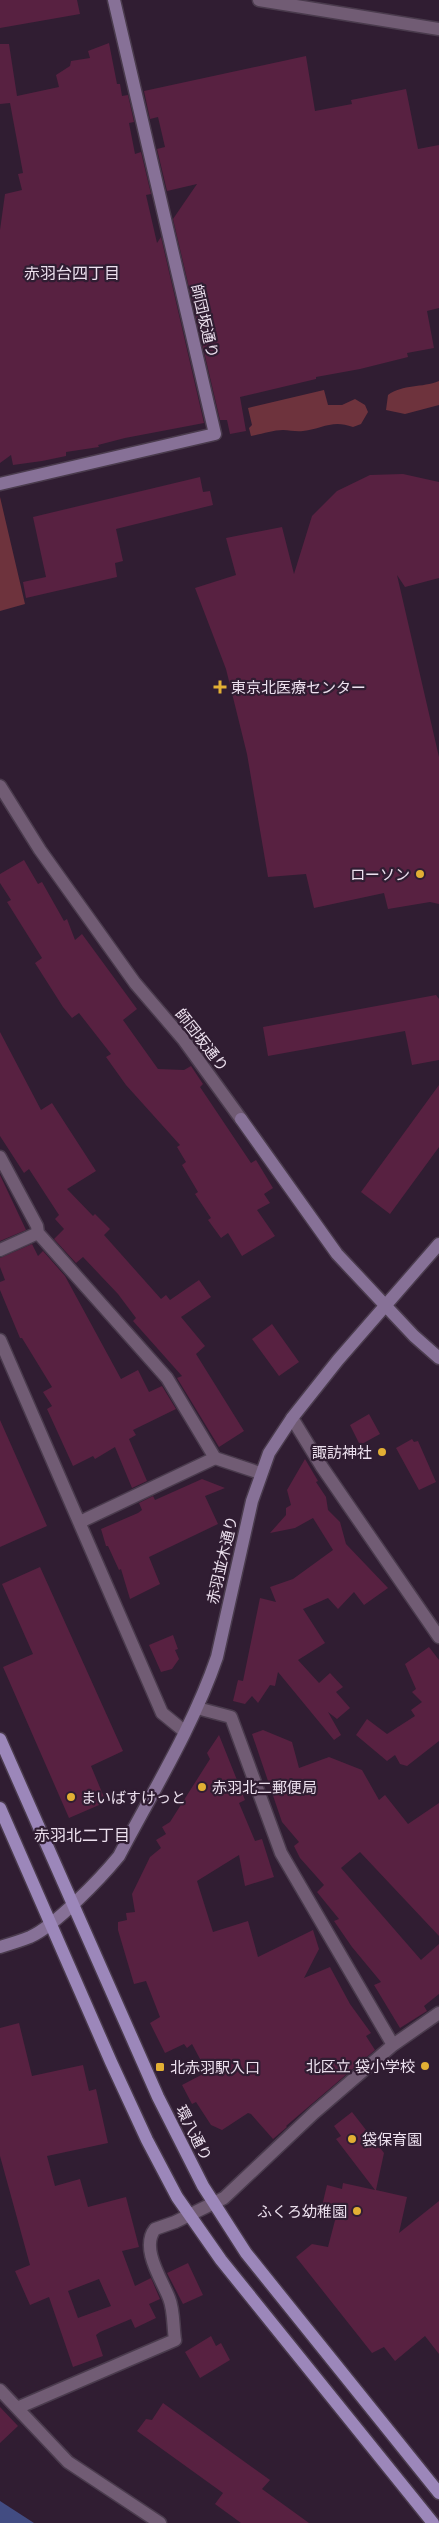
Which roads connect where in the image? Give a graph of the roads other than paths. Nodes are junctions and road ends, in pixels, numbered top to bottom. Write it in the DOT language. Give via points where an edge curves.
graph roads {
  1 [pos="114,0"];
  2 [pos="259,0"];
  3 [pos="439,30"];
  4 [pos="0,484"];
  5 [pos="0,786"];
  6 [pos="0,1157"];
  7 [pos="38,1234"];
  8 [pos="439,1244"];
  9 [pos="0,1250"];
  10 [pos="386,1306"];
  11 [pos="0,1340"];
  12 [pos="439,1358"];
  13 [pos="292,1418"];
  14 [pos="215,1458"];
  15 [pos="260,1473"];
  16 [pos="80,1522"];
  17 [pos="439,1637"];
  18 [pos="197,1708"];
  19 [pos="184,1731"];
  20 [pos="0,1739"];
  21 [pos="0,1808"];
  22 [pos="71,1904"];
  23 [pos="50,1924"];
  24 [pos="0,1947"];
  25 [pos="439,2013"];
  26 [pos="393,2045"];
  27 [pos="214,2204"];
  28 [pos="189,2215"];
  29 [pos="0,2390"];
  30 [pos="17,2408"];
  31 [pos="439,2494"];
  32 [pos="160,2523"];
  33 [pos="433,2523"];
  1 -- 4 [label="street, 師団坂通り" via="215,434"];
  2 -- 3 [label="street"];
  5 -- 10 [label="street, 師団坂通り" via="40,850 138,987 183,1039 337,1254"];
  6 -- 7 [label="street" via="37,1226"];
  7 -- 9 [label="street"];
  7 -- 14 [label="street" via="167,1378"];
  8 -- 10 [label="street, 赤羽並木通り"];
  10 -- 12 [label="street, 師団坂通り"];
  10 -- 13 [label="street, 赤羽並木通り"];
  11 -- 16 [label="street"];
  13 -- 15 [label="street, 赤羽並木通り"];
  13 -- 17 [label="street"];
  14 -- 15 [label="street"];
  14 -- 16 [label="street"];
  15 -- 18 [label="street, 赤羽並木通り" via="217,1657"];
  16 -- 19 [label="street" via="162,1713"];
  18 -- 19 [label="street, 赤羽並木通り"];
  18 -- 26 [label="street" via="231,1717 281,1853"];
  19 -- 22 [label="street, 赤羽並木通り" via="119,1856"];
  20 -- 22 [label="main road, 環八通り"];
  21 -- 23 [label="main road"];
  22 -- 23 [label="street, 赤羽並木通り"];
  22 -- 27 [label="main road, 環八通り" via="177,2138"];
  23 -- 24 [label="street, 赤羽並木通り" via="30,1937"];
  23 -- 28 [label="main road" via="147,2140"];
  25 -- 26 [label="street"];
  26 -- 27 [label="street"];
  27 -- 28 [label="street"];
  27 -- 31 [label="main road, 環八通り" via="246,2253"];
  28 -- 30 [label="street" via="155,2229 151,2237 155,2271 169,2298 175,2340"];
  28 -- 33 [label="main road" via="221,2260"];
  29 -- 30 [label="street"];
  30 -- 32 [label="street" via="68,2462"];
}
